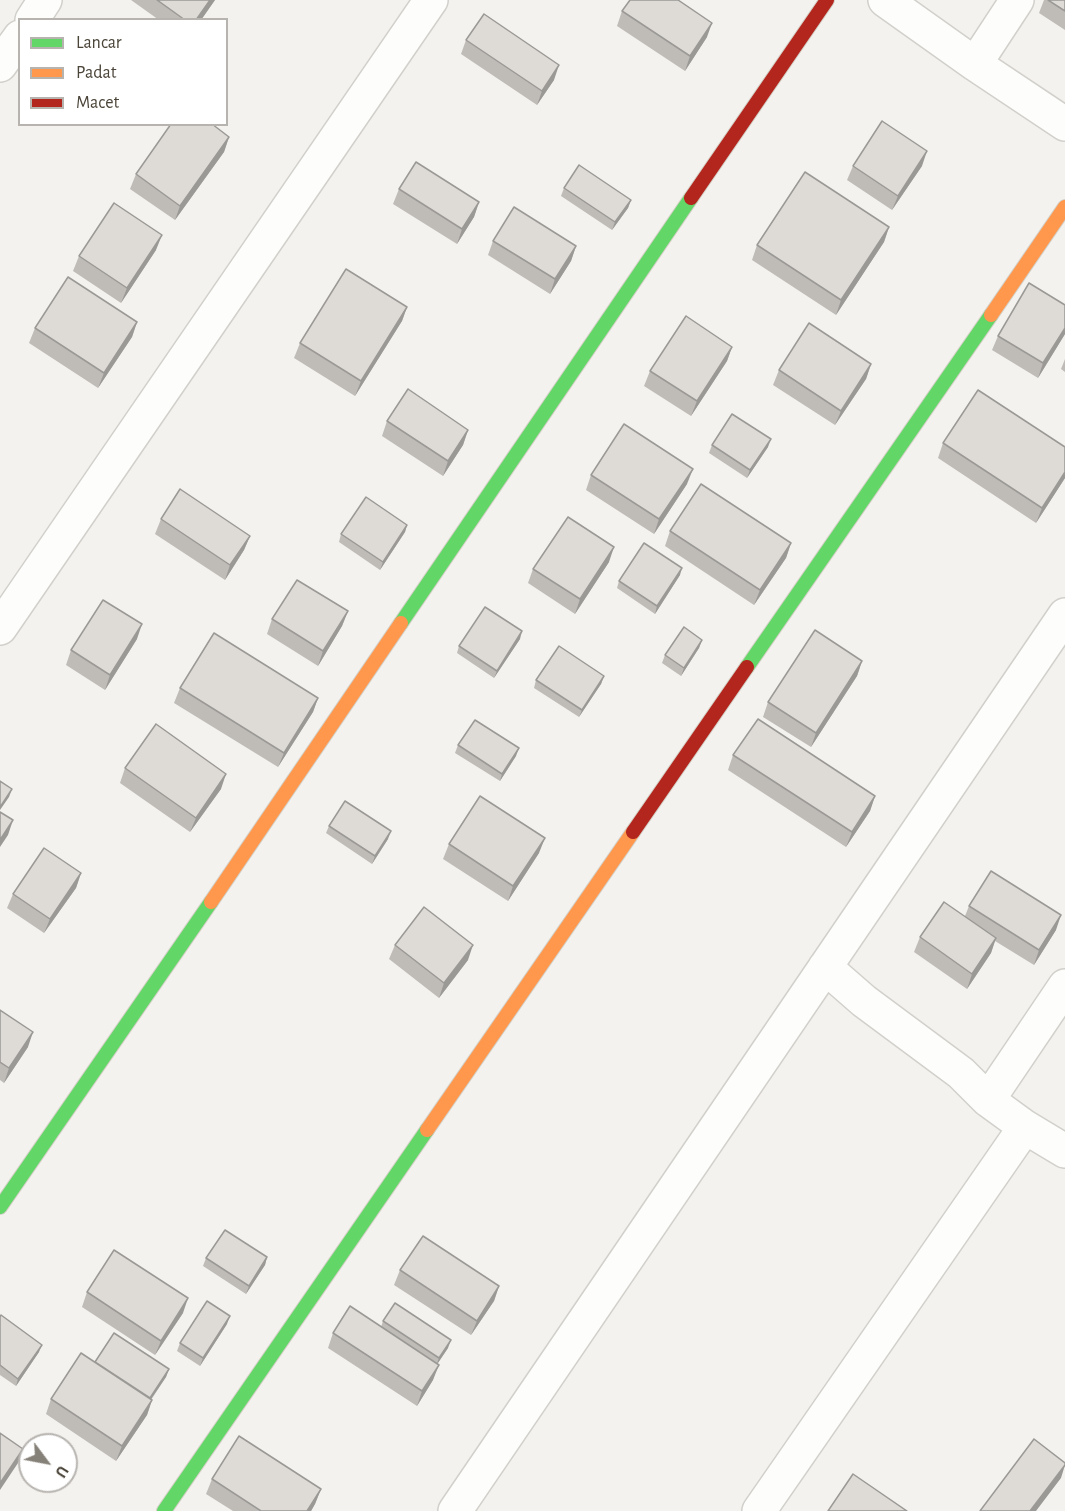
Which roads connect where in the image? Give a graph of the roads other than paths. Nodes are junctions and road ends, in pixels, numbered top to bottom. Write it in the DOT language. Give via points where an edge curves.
graph roads {
  1 [pos="45,0"];
  2 [pos="431,0"];
  3 [pos="827,0"];
  4 [pos="885,0"];
  5 [pos="1017,0"];
  6 [pos="33,18"];
  7 [pos="18,40"];
  8 [pos="975,64"];
  9 [pos="0,65"];
  10 [pos="1065,124"];
  11 [pos="1065,207"];
  12 [pos="1065,615"];
  13 [pos="0,628"];
  14 [pos="825,967"];
  15 [pos="1065,986"];
  16 [pos="988,1100"];
  17 [pos="1025,1127"];
  18 [pos="1065,1151"];
  19 [pos="0,1207"];
  20 [pos="164,1511"];
  21 [pos="455,1511"];
  22 [pos="759,1511"];
  1 -- 6 [label="street"];
  2 -- 13 [label="street"];
  3 -- 19 [label="street"];
  4 -- 8 [label="street"];
  5 -- 8 [label="street"];
  7 -- 9 [label="street"];
  8 -- 10 [label="street"];
  11 -- 20 [label="street"];
  12 -- 14 [label="street"];
  14 -- 16 [label="street" via="961,1073"];
  14 -- 21 [label="street"];
  15 -- 16 [label="street"];
  16 -- 17 [label="street"];
  17 -- 18 [label="street"];
  17 -- 22 [label="street"];
}
